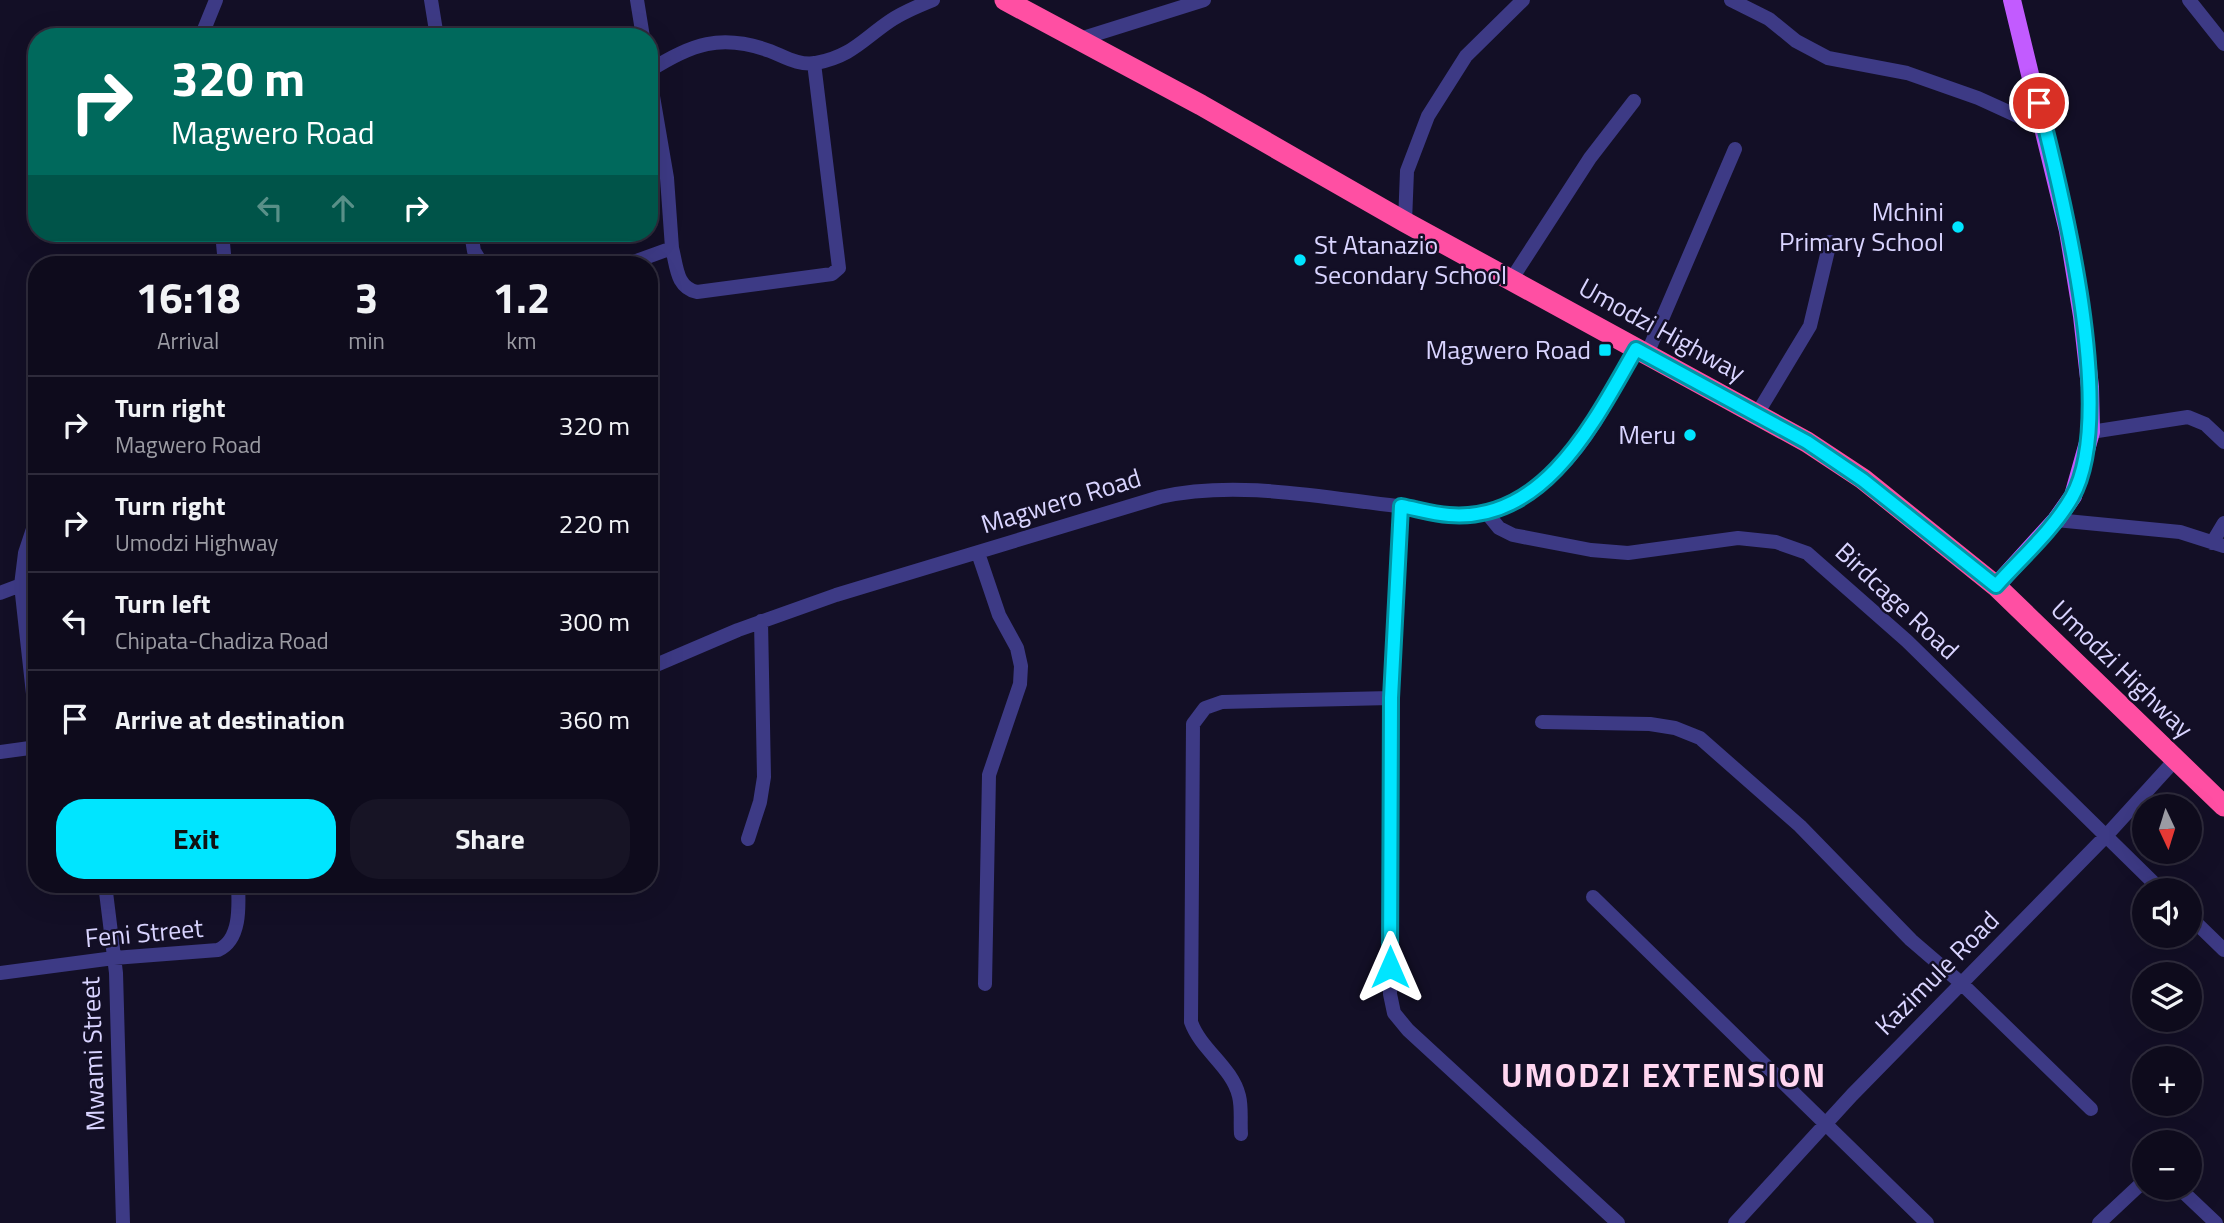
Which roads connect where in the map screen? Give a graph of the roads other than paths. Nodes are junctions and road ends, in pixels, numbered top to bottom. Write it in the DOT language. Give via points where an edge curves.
graph roads {
  1 [pos="215,0"];
  2 [pos="431,0"];
  3 [pos="637,0"];
  4 [pos="933,0"];
  5 [pos="1005,0"];
  6 [pos="1202,0"];
  7 [pos="1522,0"];
  8 [pos="1731,0"];
  9 [pos="2012,0"];
  10 [pos="2189,0"];
  11 [pos="916,4"];
  12 [pos="204,28"];
  13 [pos="436,28"];
  14 [pos="642,28"];
  15 [pos="1080,39"];
  16 [pos="2224,44"];
  17 [pos="814,63"];
  18 [pos="658,66"];
  19 [pos="1634,101"];
  20 [pos="658,125"];
  21 [pos="2046,129"];
  22 [pos="1735,149"];
  23 [pos="1405,222"];
  24 [pos="1830,242"];
  25 [pos="672,248"];
  26 [pos="650,256"];
  27 [pos="1511,280"];
  28 [pos="1642,351"];
  29 [pos="1757,414"];
  30 [pos="2091,432"];
  31 [pos="2224,442"];
  32 [pos="1401,506"];
  33 [pos="1486,512"];
  34 [pos="2056,520"];
  35 [pos="2224,523"];
  36 [pos="2218,545"];
  37 [pos="978,553"];
  38 [pos="28,562"];
  39 [pos="21,585"];
  40 [pos="1996,586"];
  41 [pos="0,593"];
  42 [pos="761,621"];
  43 [pos="28,648"];
  44 [pos="658,664"];
  45 [pos="1391,698"];
  46 [pos="1542,722"];
  47 [pos="28,748"];
  48 [pos="0,752"];
  49 [pos="2176,759"];
  50 [pos="2224,806"];
  51 [pos="2105,837"];
  52 [pos="748,839"];
  53 [pos="2148,878"];
  54 [pos="106,893"];
  55 [pos="238,893"];
  56 [pos="1593,897"];
  57 [pos="2202,929"];
  58 [pos="2224,950"];
  59 [pos="114,958"];
  60 [pos="0,973"];
  61 [pos="985,984"];
  62 [pos="1961,984"];
  63 [pos="2091,1109"];
  64 [pos="1824,1125"];
  65 [pos="1241,1135"];
  66 [pos="2132,1192"];
  67 [pos="2192,1200"];
  68 [pos="123,1223"];
  69 [pos="1618,1223"];
  70 [pos="1735,1223"];
  71 [pos="1927,1223"];
  72 [pos="2099,1223"];
  73 [pos="2216,1223"];
  1 -- 12 [label="street"];
  2 -- 13 [label="street"];
  3 -- 14 [label="street"];
  4 -- 11 [label="street"];
  5 -- 15 [label="highway, Umodzi Highway"];
  6 -- 15 [label="street"];
  7 -- 23 [label="street" via="1466,56 1428,116 1407,171"];
  8 -- 21 [label="street" via="1828,58 1906,73 1978,98"];
  9 -- 21 [label="main road"];
  10 -- 16 [label="street"];
  11 -- 17 [label="street" via="863,44"];
  15 -- 23 [label="highway, Umodzi Highway"];
  17 -- 18 [label="street" via="725,42 685,49"];
  17 -- 25 [label="street" via="839,268 832,274 697,292 681,283"];
  19 -- 27 [label="street" via="1590,158"];
  20 -- 25 [label="street"];
  21 -- 30 [label="main road" via="2082,316"];
  22 -- 28 [label="street, Magwero Road"];
  23 -- 27 [label="highway, Umodzi Highway"];
  24 -- 29 [label="street" via="1810,326"];
  25 -- 26 [label="street"];
  27 -- 28 [label="highway, Umodzi Highway"];
  28 -- 29 [label="highway, Umodzi Highway"];
  28 -- 33 [label="street, Magwero Road" via="1563,464 1528,494"];
  29 -- 40 [label="highway, Umodzi Highway" via="1863,480"];
  30 -- 31 [label="street" via="2189,417 2205,424"];
  30 -- 34 [label="main road" via="2073,496"];
  32 -- 33 [label="street, Magwero Road" via="1451,516"];
  32 -- 37 [label="street, Magwero Road" via="1196,489"];
  32 -- 45 [label="street"];
  33 -- 51 [label="street, Birdcage Road" via="1499,528 1513,535 1591,550 1628,553 1738,538 1776,542 1807,552 1907,641"];
  34 -- 36 [label="street" via="2180,532"];
  34 -- 40 [label="main road"];
  35 -- 36 [label="street"];
  37 -- 42 [label="street, Magwero Road"];
  37 -- 61 [label="street" via="1021,666 1020,684 989,775"];
  38 -- 39 [label="street"];
  39 -- 41 [label="street"];
  39 -- 43 [label="street"];
  40 -- 49 [label="highway, Umodzi Highway"];
  42 -- 44 [label="street, Magwero Road"];
  42 -- 52 [label="street" via="764,777"];
  45 -- 65 [label="street" via="1222,702 1205,708 1193,724 1191,1022 1235,1085"];
  45 -- 69 [label="street" via="1390,994 1394,1013"];
  46 -- 62 [label="street" via="1650,724 1700,738 1800,826 1911,940"];
  47 -- 48 [label="street"];
  49 -- 50 [label="highway, Umodzi Highway"];
  49 -- 51 [label="street, Kazimule Road"];
  51 -- 53 [label="street, Birdcage Road"];
  51 -- 62 [label="street, Kazimule Road"];
  54 -- 59 [label="street, Mwami Street"];
  55 -- 59 [label="street, Feni Street" via="236,924 224,948"];
  56 -- 64 [label="street"];
  57 -- 58 [label="street"];
  59 -- 60 [label="street, Feni Street"];
  59 -- 68 [label="street, Mwami Street"];
  62 -- 63 [label="street"];
  62 -- 64 [label="street, Kazimule Road"];
  64 -- 70 [label="street, Kazimule Road"];
  64 -- 71 [label="street"];
  66 -- 72 [label="street"];
  67 -- 73 [label="street"];
}
